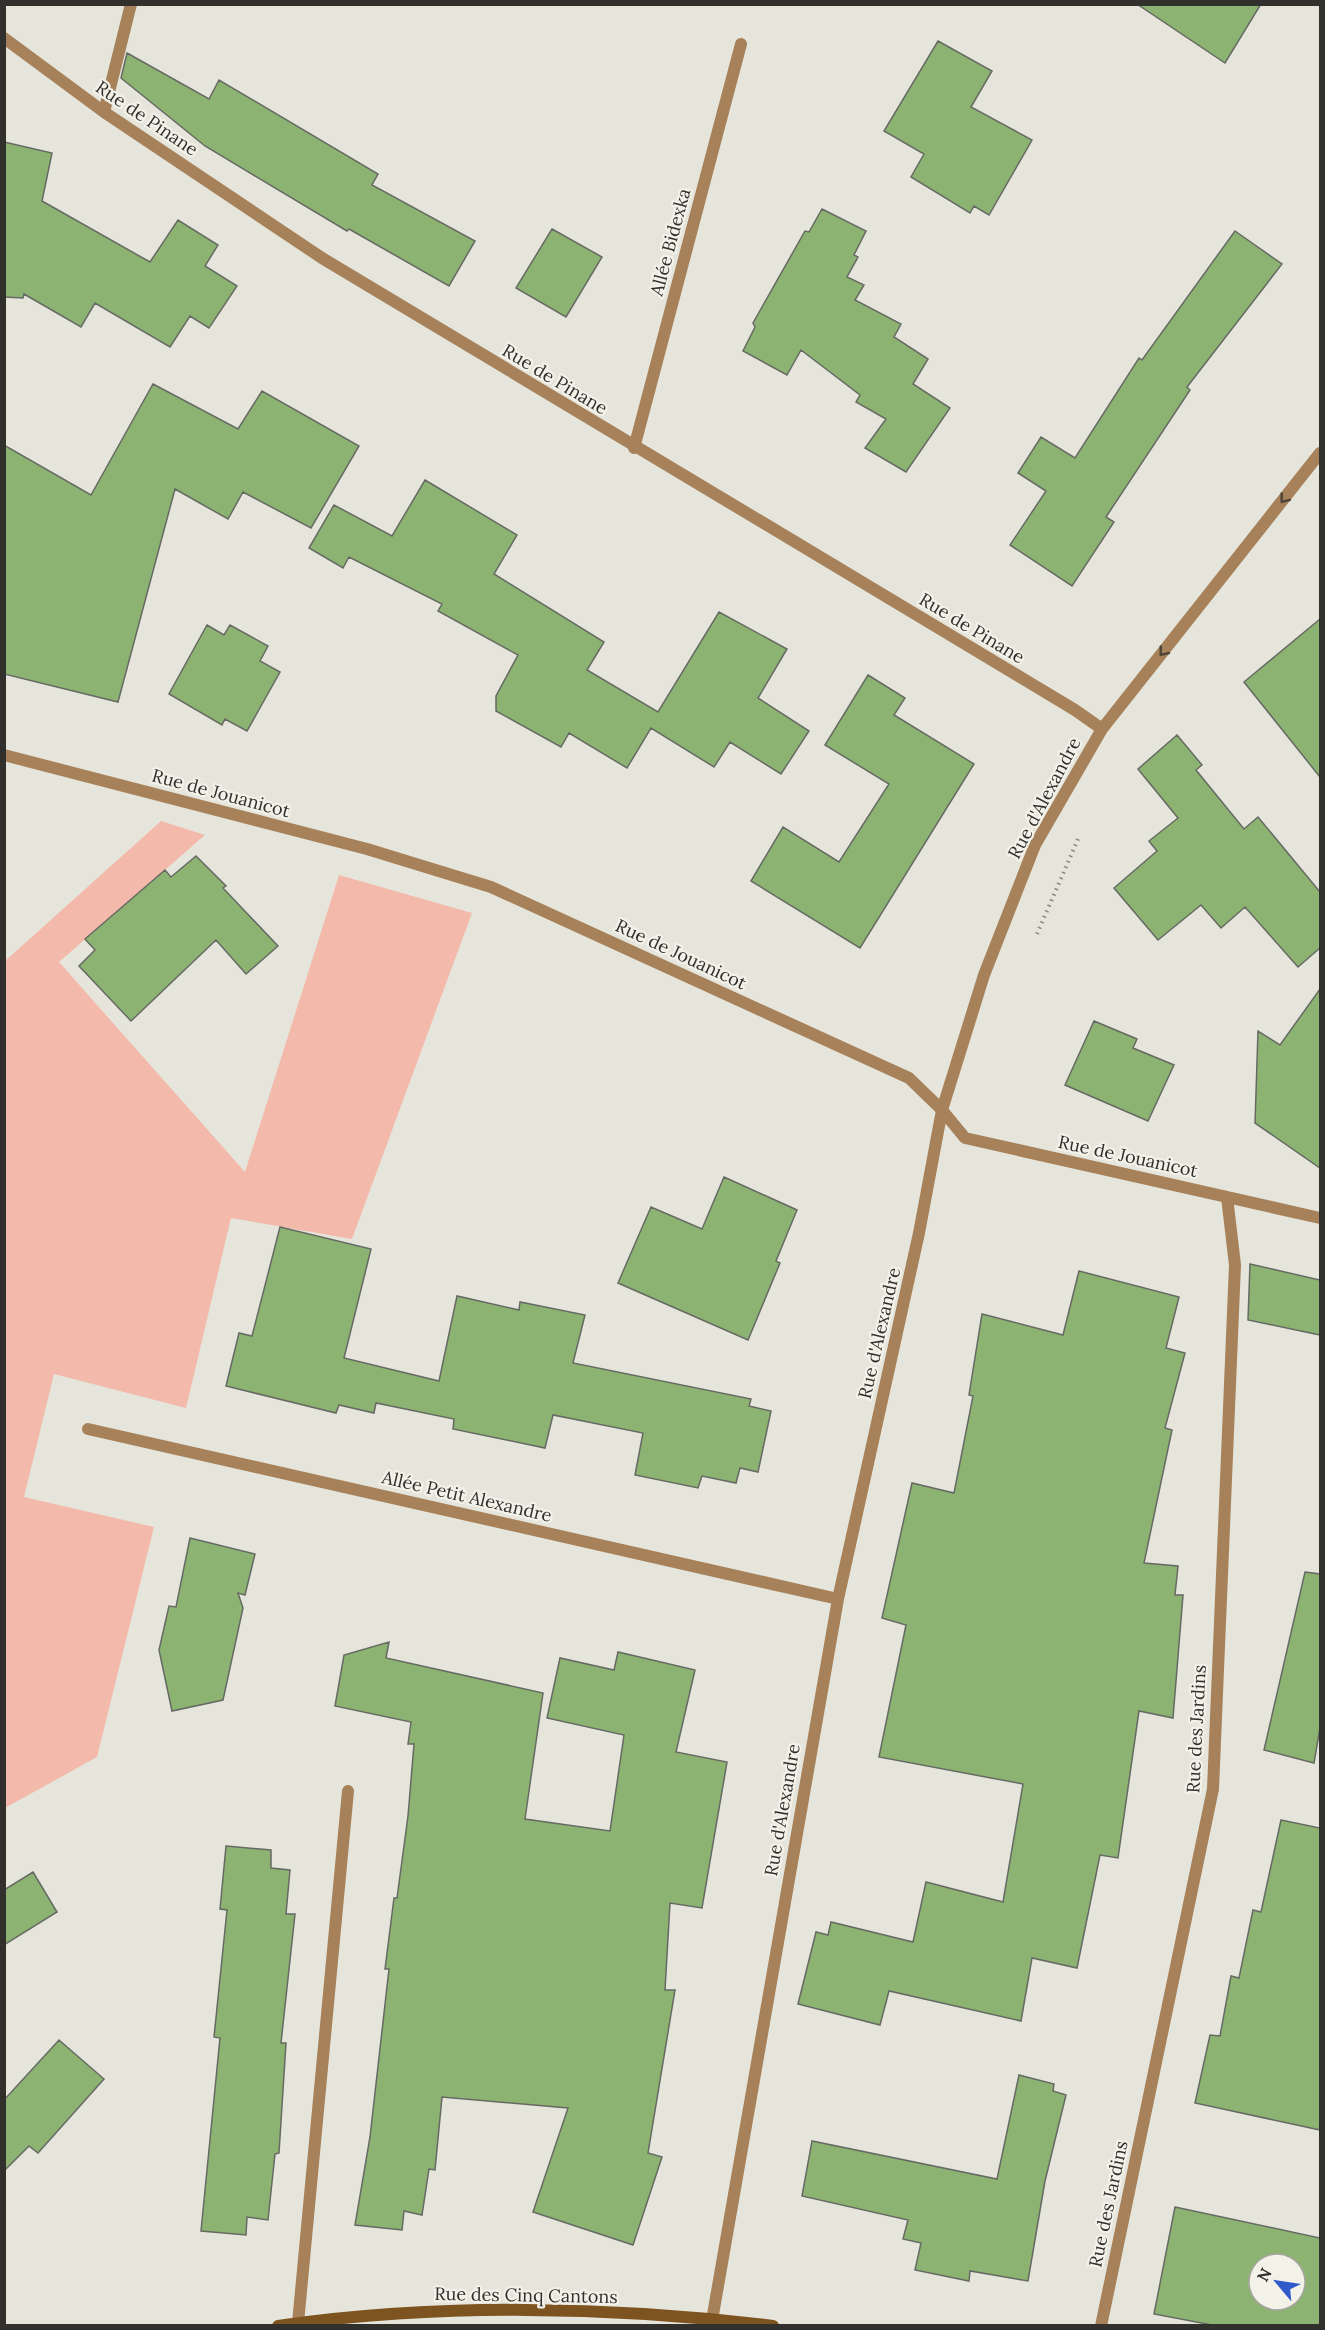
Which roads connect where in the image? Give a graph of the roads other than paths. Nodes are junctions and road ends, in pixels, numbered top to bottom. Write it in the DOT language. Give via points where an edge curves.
graph roads {
  1 [pos="131,4"];
  2 [pos="4,38"];
  3 [pos="741,44"];
  4 [pos="104,112"];
  5 [pos="634,448"];
  6 [pos="1320,453"];
  7 [pos="1102,729"];
  8 [pos="4,755"];
  9 [pos="942,1110"];
  10 [pos="1227,1197"];
  11 [pos="1320,1218"];
  12 [pos="88,1429"];
  13 [pos="838,1599"];
  14 [pos="348,1791"];
  15 [pos="711,2322"];
  16 [pos="298,2323"];
  17 [pos="278,2325"];
  18 [pos="773,2325"];
  19 [pos="1101,2325"];
  1 -- 4 [label="street"];
  2 -- 4 [label="street, Rue de Pinane"];
  3 -- 5 [label="street, Allée Bidexka"];
  4 -- 5 [label="street, Rue de Pinane" via="322,258"];
  5 -- 7 [label="street, Rue de Pinane"];
  6 -- 7 [label="street, Rue d'Alexandre, one-way"];
  7 -- 9 [label="street, Rue d'Alexandre" via="1035,845 984,975"];
  8 -- 9 [label="street, Rue de Jouanicot" via="367,849 491,887 909,1078"];
  9 -- 10 [label="street, Rue de Jouanicot" via="965,1138"];
  9 -- 13 [label="street, Rue d'Alexandre" via="920,1233"];
  10 -- 11 [label="street, Rue de Jouanicot"];
  10 -- 19 [label="street, Rue des Jardins" via="1235,1265 1213,1789"];
  12 -- 13 [label="street, Allée Petit Alexandre"];
  13 -- 15 [label="street, Rue d'Alexandre"];
  14 -- 16 [label="street"];
  15 -- 16 [label="street, Rue des Cinq Cantons" via="561,2312 418,2312"];
  15 -- 18 [label="street, Rue des Cinq Cantons"];
  16 -- 17 [label="street, Rue des Cinq Cantons"];
}
